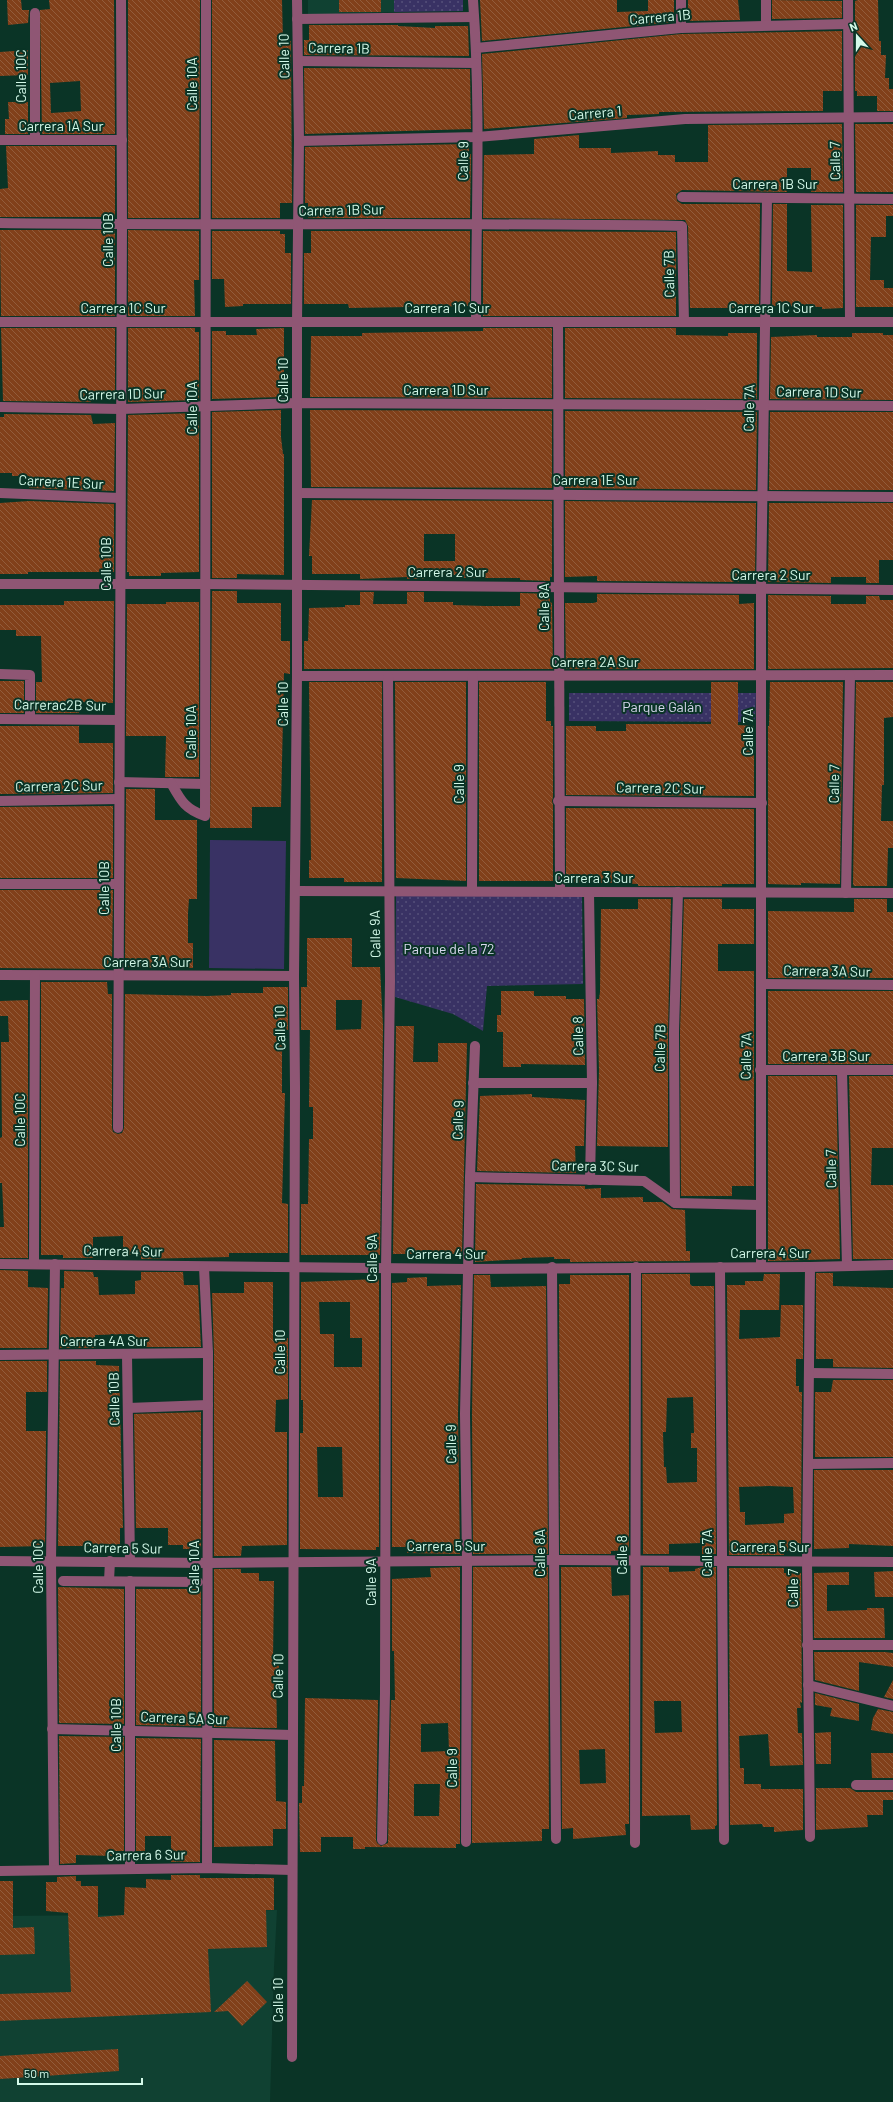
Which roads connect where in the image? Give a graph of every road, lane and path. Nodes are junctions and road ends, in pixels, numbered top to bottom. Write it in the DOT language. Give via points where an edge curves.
graph roads {
  1 [pos="121,0"];
  2 [pos="206,0"];
  3 [pos="298,0"];
  4 [pos="473,0"];
  5 [pos="680,0"];
  6 [pos="766,0"];
  7 [pos="848,0"];
  8 [pos="35,13"];
  9 [pos="474,17"];
  10 [pos="298,19"];
  11 [pos="847,24"];
  12 [pos="766,25"];
  13 [pos="681,28"];
  14 [pos="476,48"];
  15 [pos="298,61"];
  16 [pos="476,63"];
  17 [pos="848,116"];
  18 [pos="893,117"];
  19 [pos="477,137"];
  20 [pos="35,139"];
  21 [pos="0,140"];
  22 [pos="122,140"];
  23 [pos="299,141"];
  24 [pos="682,197"];
  25 [pos="767,198"];
  26 [pos="849,198"];
  27 [pos="893,199"];
  28 [pos="0,223"];
  29 [pos="476,223"];
  30 [pos="122,225"];
  31 [pos="205,225"];
  32 [pos="298,225"];
  33 [pos="682,226"];
  34 [pos="0,322"];
  35 [pos="122,322"];
  36 [pos="205,322"];
  37 [pos="297,322"];
  38 [pos="476,322"];
  39 [pos="558,322"];
  40 [pos="684,322"];
  41 [pos="766,322"];
  42 [pos="850,322"];
  43 [pos="893,322"];
  44 [pos="297,404"];
  45 [pos="557,404"];
  46 [pos="763,405"];
  47 [pos="206,406"];
  48 [pos="893,406"];
  49 [pos="0,407"];
  50 [pos="121,409"];
  51 [pos="0,493"];
  52 [pos="297,493"];
  53 [pos="557,494"];
  54 [pos="762,495"];
  55 [pos="893,497"];
  56 [pos="120,498"];
  57 [pos="0,584"];
  58 [pos="120,584"];
  59 [pos="204,584"];
  60 [pos="296,584"];
  61 [pos="559,587"];
  62 [pos="762,589"];
  63 [pos="893,590"];
  64 [pos="0,674"];
  65 [pos="893,675"];
  66 [pos="297,676"];
  67 [pos="388,676"];
  68 [pos="473,676"];
  69 [pos="762,676"];
  70 [pos="850,676"];
  71 [pos="558,677"];
  72 [pos="0,719"];
  73 [pos="30,719"];
  74 [pos="119,720"];
  75 [pos="119,782"];
  76 [pos="171,783"];
  77 [pos="205,784"];
  78 [pos="119,799"];
  79 [pos="0,800"];
  80 [pos="558,801"];
  81 [pos="762,803"];
  82 [pos="0,884"];
  83 [pos="118,884"];
  84 [pos="295,891"];
  85 [pos="388,891"];
  86 [pos="472,892"];
  87 [pos="560,892"];
  88 [pos="589,892"];
  89 [pos="678,892"];
  90 [pos="760,892"];
  91 [pos="846,893"];
  92 [pos="893,893"];
  93 [pos="0,976"];
  94 [pos="35,976"];
  95 [pos="118,976"];
  96 [pos="294,976"];
  97 [pos="761,984"];
  98 [pos="893,985"];
  99 [pos="475,1046"];
  100 [pos="760,1070"];
  101 [pos="893,1070"];
  102 [pos="842,1071"];
  103 [pos="473,1083"];
  104 [pos="592,1083"];
  105 [pos="118,1128"];
  106 [pos="470,1177"];
  107 [pos="590,1180"];
  108 [pos="675,1203"];
  109 [pos="760,1205"];
  110 [pos="0,1264"];
  111 [pos="34,1264"];
  112 [pos="55,1264"];
  113 [pos="893,1265"];
  114 [pos="294,1266"];
  115 [pos="847,1266"];
  116 [pos="204,1267"];
  117 [pos="636,1267"];
  118 [pos="720,1267"];
  119 [pos="761,1267"];
  120 [pos="810,1267"];
  121 [pos="386,1268"];
  122 [pos="552,1268"];
  123 [pos="468,1269"];
  124 [pos="208,1353"];
  125 [pos="54,1354"];
  126 [pos="0,1355"];
  127 [pos="127,1355"];
  128 [pos="810,1373"];
  129 [pos="893,1374"];
  130 [pos="208,1405"];
  131 [pos="128,1408"];
  132 [pos="893,1463"];
  133 [pos="808,1464"];
  134 [pos="467,1560"];
  135 [pos="554,1560"];
  136 [pos="637,1560"];
  137 [pos="0,1561"];
  138 [pos="51,1561"];
  139 [pos="294,1561"];
  140 [pos="385,1561"];
  141 [pos="721,1561"];
  142 [pos="807,1561"];
  143 [pos="110,1562"];
  144 [pos="130,1562"];
  145 [pos="893,1562"];
  146 [pos="208,1563"];
  147 [pos="63,1581"];
  148 [pos="109,1581"];
  149 [pos="130,1581"];
  150 [pos="198,1582"];
  151 [pos="807,1645"];
  152 [pos="893,1645"];
  153 [pos="808,1685"];
  154 [pos="893,1706"];
  155 [pos="52,1729"];
  156 [pos="130,1731"];
  157 [pos="206,1733"];
  158 [pos="292,1735"];
  159 [pos="856,1785"];
  160 [pos="893,1785"];
  161 [pos="810,1837"];
  162 [pos="556,1839"];
  163 [pos="382,1840"];
  164 [pos="724,1840"];
  165 [pos="466,1842"];
  166 [pos="635,1843"];
  167 [pos="207,1868"];
  168 [pos="130,1869"];
  169 [pos="54,1870"];
  170 [pos="292,1870"];
  171 [pos="0,1871"];
  172 [pos="292,2056"];
  1 -- 22 [label="street, Calle 10B"];
  2 -- 31 [label="street, Calle 10A"];
  3 -- 10 [label="street, Calle 10"];
  4 -- 9 [label="street, Calle 9"];
  5 -- 13 [label="street"];
  6 -- 12 [label="street"];
  7 -- 11 [label="street, Calle 7"];
  8 -- 20 [label="street, Calle 10C"];
  9 -- 10 [label="street"];
  9 -- 14 [label="street, Calle 9"];
  10 -- 15 [label="street, Calle 10"];
  11 -- 12 [label="street, Carrera 1B"];
  11 -- 17 [label="street, Calle 7"];
  12 -- 13 [label="street, Carrera 1B"];
  13 -- 14 [label="street, Carrera 1B"];
  14 -- 16 [label="street, Calle 9"];
  15 -- 16 [label="street, Carrera 1B"];
  15 -- 23 [label="street, Calle 10"];
  16 -- 19 [label="street, Calle 9"];
  17 -- 18 [label="street, Carrera 1"];
  17 -- 19 [label="street, Carrera 1" via="685,119"];
  17 -- 26 [label="street, Calle 7"];
  19 -- 23 [label="street, Carrera 1"];
  19 -- 29 [label="street, Calle 9"];
  20 -- 21 [label="street, Carrera 1A Sur"];
  20 -- 22 [label="street, Carrera 1A Sur"];
  22 -- 30 [label="street, Calle 10B"];
  23 -- 32 [label="street, Calle 10"];
  24 -- 25 [label="street, Carrera 1B Sur"];
  25 -- 26 [label="street, Carrera 1B Sur"];
  25 -- 41 [label="street, Calle 7A"];
  26 -- 27 [label="street, Carrera 1B Sur"];
  26 -- 42 [label="street, Calle 7"];
  28 -- 30 [label="street, Carrera 1B Sur"];
  29 -- 32 [label="street, Carrera 1B Sur"];
  29 -- 33 [label="street, Carrera 1B Sur"];
  29 -- 38 [label="street, Calle 9"];
  30 -- 31 [label="street, Carrera 1B Sur"];
  30 -- 35 [label="street, Calle 10B"];
  31 -- 32 [label="street, Carrera 1B Sur"];
  31 -- 36 [label="street, Calle 10A"];
  32 -- 37 [label="street, Calle 10"];
  33 -- 40 [label="street, Calle 7B"];
  34 -- 35 [label="street, Carrera 1C Sur"];
  35 -- 36 [label="street, Carrera 1C Sur"];
  35 -- 50 [label="street, Calle 10B"];
  36 -- 37 [label="street, Carrera 1C Sur"];
  36 -- 47 [label="street, Calle 10A"];
  37 -- 38 [label="street, Carrera 1C Sur"];
  37 -- 44 [label="street, Calle 10"];
  38 -- 39 [label="street, Carrera 1C Sur"];
  39 -- 40 [label="street, Carrera 1C Sur"];
  39 -- 45 [label="street, Calle 8A"];
  40 -- 41 [label="street, Carrera 1C Sur"];
  41 -- 42 [label="street, Carrera 1C Sur"];
  41 -- 46 [label="street, Calle 7A"];
  42 -- 43 [label="street, Carrera 1C Sur"];
  44 -- 45 [label="street, Carrera 1D Sur"];
  44 -- 47 [label="street, Carrera 1D Sur"];
  44 -- 52 [label="street, Calle 10"];
  45 -- 46 [label="street, Carrera 1D Sur"];
  45 -- 53 [label="street, Calle 8A"];
  46 -- 48 [label="street, Carrera 1D Sur"];
  46 -- 54 [label="street, Calle 7A"];
  47 -- 50 [label="street, Carrera 1D Sur"];
  47 -- 59 [label="street, Calle 10A"];
  49 -- 50 [label="street, Carrera 1D Sur"];
  50 -- 56 [label="street, Calle 10B"];
  51 -- 56 [label="street, Carrera 1E Sur"];
  52 -- 53 [label="street, Carrera 1E Sur"];
  52 -- 60 [label="street, Calle 10"];
  53 -- 54 [label="street, Carrera 1E Sur"];
  53 -- 61 [label="street, Calle 8A"];
  54 -- 55 [label="street, Carrera 1E Sur"];
  54 -- 62 [label="street, Calle 7A"];
  56 -- 58 [label="street, Calle 10B"];
  57 -- 58 [label="street, Carrera 2 Sur"];
  58 -- 59 [label="street, Carrera 2 Sur"];
  58 -- 74 [label="street, Calle 10B"];
  59 -- 60 [label="street, Carrera 2 Sur"];
  59 -- 77 [label="street, Calle 10A"];
  60 -- 61 [label="street, Carrera 2 Sur"];
  60 -- 66 [label="street, Calle 10"];
  61 -- 62 [label="street, Carrera 2 Sur"];
  61 -- 71 [label="street, Calle 8A"];
  62 -- 63 [label="street, Carrera 2 Sur"];
  62 -- 69 [label="street, Calle 7A"];
  64 -- 73 [label="street" via="30,675"];
  65 -- 70 [label="street, Carrera 2A Sur"];
  66 -- 67 [label="street, Carrera 2A Sur"];
  66 -- 84 [label="street, Calle 10"];
  67 -- 68 [label="street, Carrera 2A Sur"];
  67 -- 85 [label="street, Calle 9A"];
  68 -- 71 [label="street, Carrera 2A Sur"];
  68 -- 86 [label="street, Calle 9"];
  69 -- 70 [label="street, Carrera 2A Sur"];
  69 -- 71 [label="street, Carrera 2A Sur"];
  69 -- 81 [label="street, Calle 7A"];
  70 -- 91 [label="street, Calle 7"];
  71 -- 80 [label="street, Calle 8A"];
  72 -- 73 [label="street, Carrerac2B Sur"];
  73 -- 74 [label="street, Carrerac2B Sur"];
  74 -- 75 [label="street, Calle 10B"];
  75 -- 76 [label="street, Carrera 2C Sur"];
  75 -- 78 [label="street, Calle 10B"];
  76 -- 77 [label="street, Carrera 2C Sur"];
  76 -- 77 [label="street, Calle 10A" via="191,811 205,816"];
  78 -- 79 [label="street, Carrera 2C Sur"];
  78 -- 83 [label="street, Calle 10B"];
  80 -- 81 [label="street, Carrera 2C Sur"];
  80 -- 87 [label="street, Calle 8A"];
  81 -- 90 [label="street, Calle 7A"];
  82 -- 83 [label="street"];
  83 -- 95 [label="street, Calle 10B"];
  84 -- 85 [label="street, Carrera 3 Sur"];
  84 -- 96 [label="street, Calle 10"];
  85 -- 86 [label="street, Carrera 3 Sur"];
  85 -- 121 [label="street, Calle 9A"];
  86 -- 87 [label="street, Carrera 3 Sur"];
  87 -- 88 [label="street, Carrera 3 Sur"];
  88 -- 89 [label="street, Carrera 3 Sur"];
  88 -- 104 [label="street, Calle 8"];
  89 -- 90 [label="street, Carrera 3 Sur"];
  89 -- 108 [label="street, Calle 7B" via="674,1032"];
  90 -- 91 [label="street, Carrera 3 Sur"];
  90 -- 97 [label="street, Calle 7A"];
  91 -- 92 [label="street, Carrera 3 Sur"];
  93 -- 94 [label="street, Carrera 3A Sur"];
  94 -- 95 [label="street, Carrera 3A Sur"];
  94 -- 111 [label="street, Calle 10C"];
  95 -- 96 [label="street, Carrera 3A Sur"];
  95 -- 105 [label="street, Calle 10B"];
  96 -- 114 [label="street, Calle 10"];
  97 -- 98 [label="street, Carrera 3A Sur"];
  97 -- 100 [label="street, Calle 7A"];
  99 -- 103 [label="street, Calle 9"];
  100 -- 102 [label="street, Carrera 3B Sur"];
  100 -- 109 [label="street, Calle 7A"];
  101 -- 102 [label="street, Carrera 3B Sur"];
  102 -- 115 [label="street, Calle 7"];
  103 -- 104 [label="street"];
  103 -- 106 [label="street, Calle 9"];
  104 -- 107 [label="street, Calle 8"];
  106 -- 107 [label="street, Carrera 3C Sur"];
  106 -- 123 [label="street, Calle 9"];
  107 -- 108 [label="street, Carrera 3C Sur" via="644,1181"];
  108 -- 109 [label="street"];
  109 -- 119 [label="street, Calle 7A"];
  110 -- 111 [label="street, Carrera 4 Sur"];
  111 -- 112 [label="street, Carrera 4 Sur"];
  112 -- 116 [label="street, Carrera 4 Sur"];
  112 -- 125 [label="street, Calle 10C"];
  113 -- 115 [label="street, Carrera 4 Sur"];
  114 -- 116 [label="street, Carrera 4 Sur"];
  114 -- 121 [label="street, Carrera 4 Sur"];
  114 -- 139 [label="street, Calle 10"];
  115 -- 120 [label="street, Carrera 4 Sur"];
  116 -- 124 [label="street, Calle 10A"];
  117 -- 118 [label="street, Carrera 4 Sur"];
  117 -- 122 [label="street, Carrera 4 Sur"];
  117 -- 136 [label="street, Calle 8"];
  118 -- 119 [label="street, Carrera 4 Sur"];
  118 -- 141 [label="street, Calle 7A"];
  119 -- 120 [label="street, Carrera 4 Sur"];
  120 -- 128 [label="street, Calle 7"];
  121 -- 123 [label="street, Carrera 4 Sur"];
  121 -- 140 [label="street, Calle 9A"];
  122 -- 123 [label="street, Carrera 4 Sur"];
  122 -- 135 [label="street, Calle 8A"];
  123 -- 134 [label="street, Calle 9" via="465,1414"];
  124 -- 127 [label="street, Carrera 4A Sur"];
  124 -- 130 [label="street, Calle 10A"];
  125 -- 126 [label="street, Carrera 4A Sur"];
  125 -- 127 [label="street, Carrera 4A Sur"];
  125 -- 138 [label="street, Calle 10C"];
  127 -- 131 [label="street, Calle 10B"];
  128 -- 129 [label="street"];
  128 -- 133 [label="street, Calle 7"];
  130 -- 131 [label="street"];
  130 -- 146 [label="street, Calle 10A"];
  131 -- 144 [label="street, Calle 10B"];
  132 -- 133 [label="street"];
  133 -- 142 [label="street, Calle 7"];
  134 -- 135 [label="street, Carrera 5 Sur"];
  134 -- 140 [label="street, Carrera 5 Sur"];
  134 -- 165 [label="street, Calle 9"];
  135 -- 136 [label="street, Carrera 5 Sur"];
  135 -- 162 [label="street, Calle 8A"];
  136 -- 141 [label="street, Carrera 5 Sur"];
  136 -- 166 [label="street, Calle 8"];
  137 -- 138 [label="street, Carrera 5 Sur"];
  138 -- 143 [label="street, Carrera 5 Sur"];
  138 -- 155 [label="street, Calle 10C"];
  139 -- 140 [label="street, Carrera 5 Sur"];
  139 -- 146 [label="street, Carrera 5 Sur"];
  139 -- 158 [label="street, Calle 10"];
  140 -- 163 [label="street, Calle 9A"];
  141 -- 142 [label="street, Carrera 5 Sur"];
  141 -- 164 [label="street, Calle 7A"];
  142 -- 145 [label="street, Carrera 5 Sur"];
  142 -- 151 [label="street, Calle 7"];
  143 -- 144 [label="street, Carrera 5 Sur"];
  143 -- 148 [label="street"];
  144 -- 146 [label="street, Carrera 5 Sur"];
  146 -- 157 [label="street, Calle 10A"];
  147 -- 148 [label="street"];
  148 -- 149 [label="street"];
  149 -- 150 [label="street"];
  149 -- 156 [label="street, Calle 10B"];
  151 -- 152 [label="street"];
  151 -- 153 [label="street, Calle 7"];
  153 -- 154 [label="street"];
  153 -- 161 [label="street, Calle 7"];
  155 -- 156 [label="street, Carrera 5A Sur"];
  155 -- 169 [label="street, Calle 10C"];
  156 -- 157 [label="street, Carrera 5A Sur"];
  156 -- 168 [label="street, Calle 10B"];
  157 -- 158 [label="street, Carrera 5A Sur"];
  157 -- 167 [label="street, Calle 10A"];
  158 -- 170 [label="street, Calle 10"];
  159 -- 160 [label="street"];
  167 -- 168 [label="street, Carrera 6 Sur"];
  167 -- 170 [label="street, Carrera 6 Sur"];
  168 -- 169 [label="street, Carrera 6 Sur"];
  169 -- 171 [label="street, Carrera 6 Sur"];
  170 -- 172 [label="street, Calle 10"];
}
